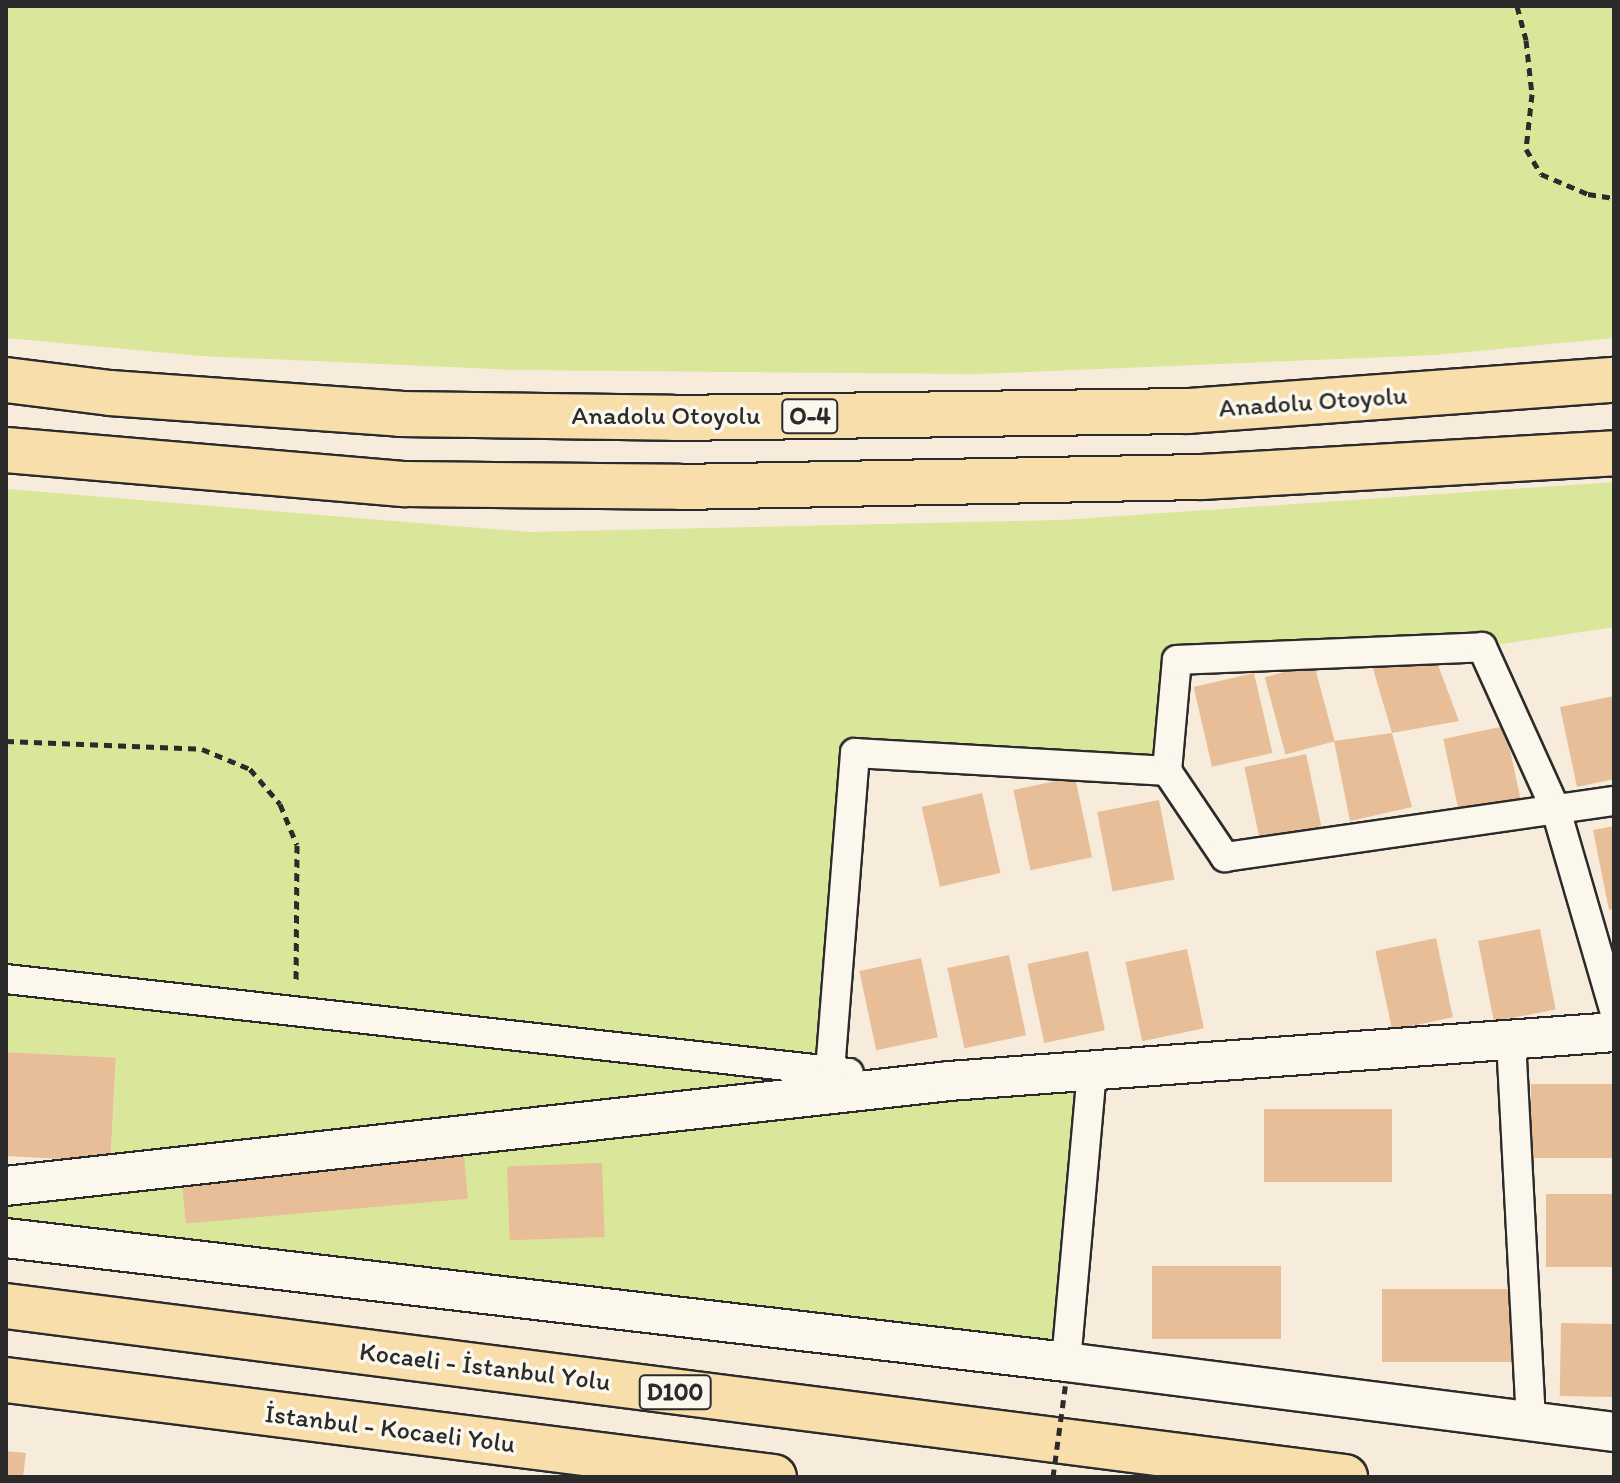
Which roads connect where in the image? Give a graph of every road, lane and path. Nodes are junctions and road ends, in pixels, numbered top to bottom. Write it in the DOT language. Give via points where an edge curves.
graph roads {
  1 [pos="1517,6"];
  2 [pos="1614,198"];
  3 [pos="6,380"];
  4 [pos="1614,380"];
  5 [pos="6,450"];
  6 [pos="1614,453"];
  7 [pos="6,741"];
  8 [pos="1167,771"];
  9 [pos="1614,801"];
  10 [pos="1556,810"];
  11 [pos="6,979"];
  12 [pos="1614,1010"];
  13 [pos="295,1014"];
  14 [pos="1614,1032"];
  15 [pos="1511,1040"];
  16 [pos="830,1071"];
  17 [pos="1092,1073"];
  18 [pos="949,1081"];
  19 [pos="6,1186"];
  20 [pos="6,1238"];
  21 [pos="6,1306"];
  22 [pos="1066,1372"];
  23 [pos="6,1380"];
  24 [pos="1531,1420"];
  25 [pos="1614,1432"];
  26 [pos="774,1477"];
  27 [pos="1053,1477"];
  28 [pos="1345,1477"];
  1 -- 2 [label="path" via="1532,94 1526,149 1541,174 1588,194"];
  3 -- 4 [label="highway, Anadolu Otoyolu / O-4" via="110,393 400,414 673,418 1188,411"];
  5 -- 6 [label="highway" via="406,484 665,487 1202,477"];
  7 -- 13 [label="path" via="202,749 250,769 280,804 297,845"];
  8 -- 10 [label="street" via="1225,857"];
  8 -- 10 [label="street" via="1177,660 1482,647"];
  8 -- 16 [label="street" via="855,753"];
  9 -- 10 [label="street"];
  10 -- 12 [label="street"];
  11 -- 13 [label="street"];
  13 -- 16 [label="street"];
  14 -- 15 [label="main road"];
  15 -- 17 [label="main road"];
  15 -- 24 [label="street"];
  16 -- 18 [label="street"];
  17 -- 18 [label="main road"];
  17 -- 22 [label="street"];
  18 -- 19 [label="main road"];
  20 -- 22 [label="main road"];
  21 -- 28 [label="highway, Kocaeli - İstanbul Yolu / D100"];
  22 -- 24 [label="main road"];
  22 -- 27 [label="path, bridge"];
  23 -- 26 [label="highway, İstanbul - Kocaeli Yolu"];
  24 -- 25 [label="main road"];
}
